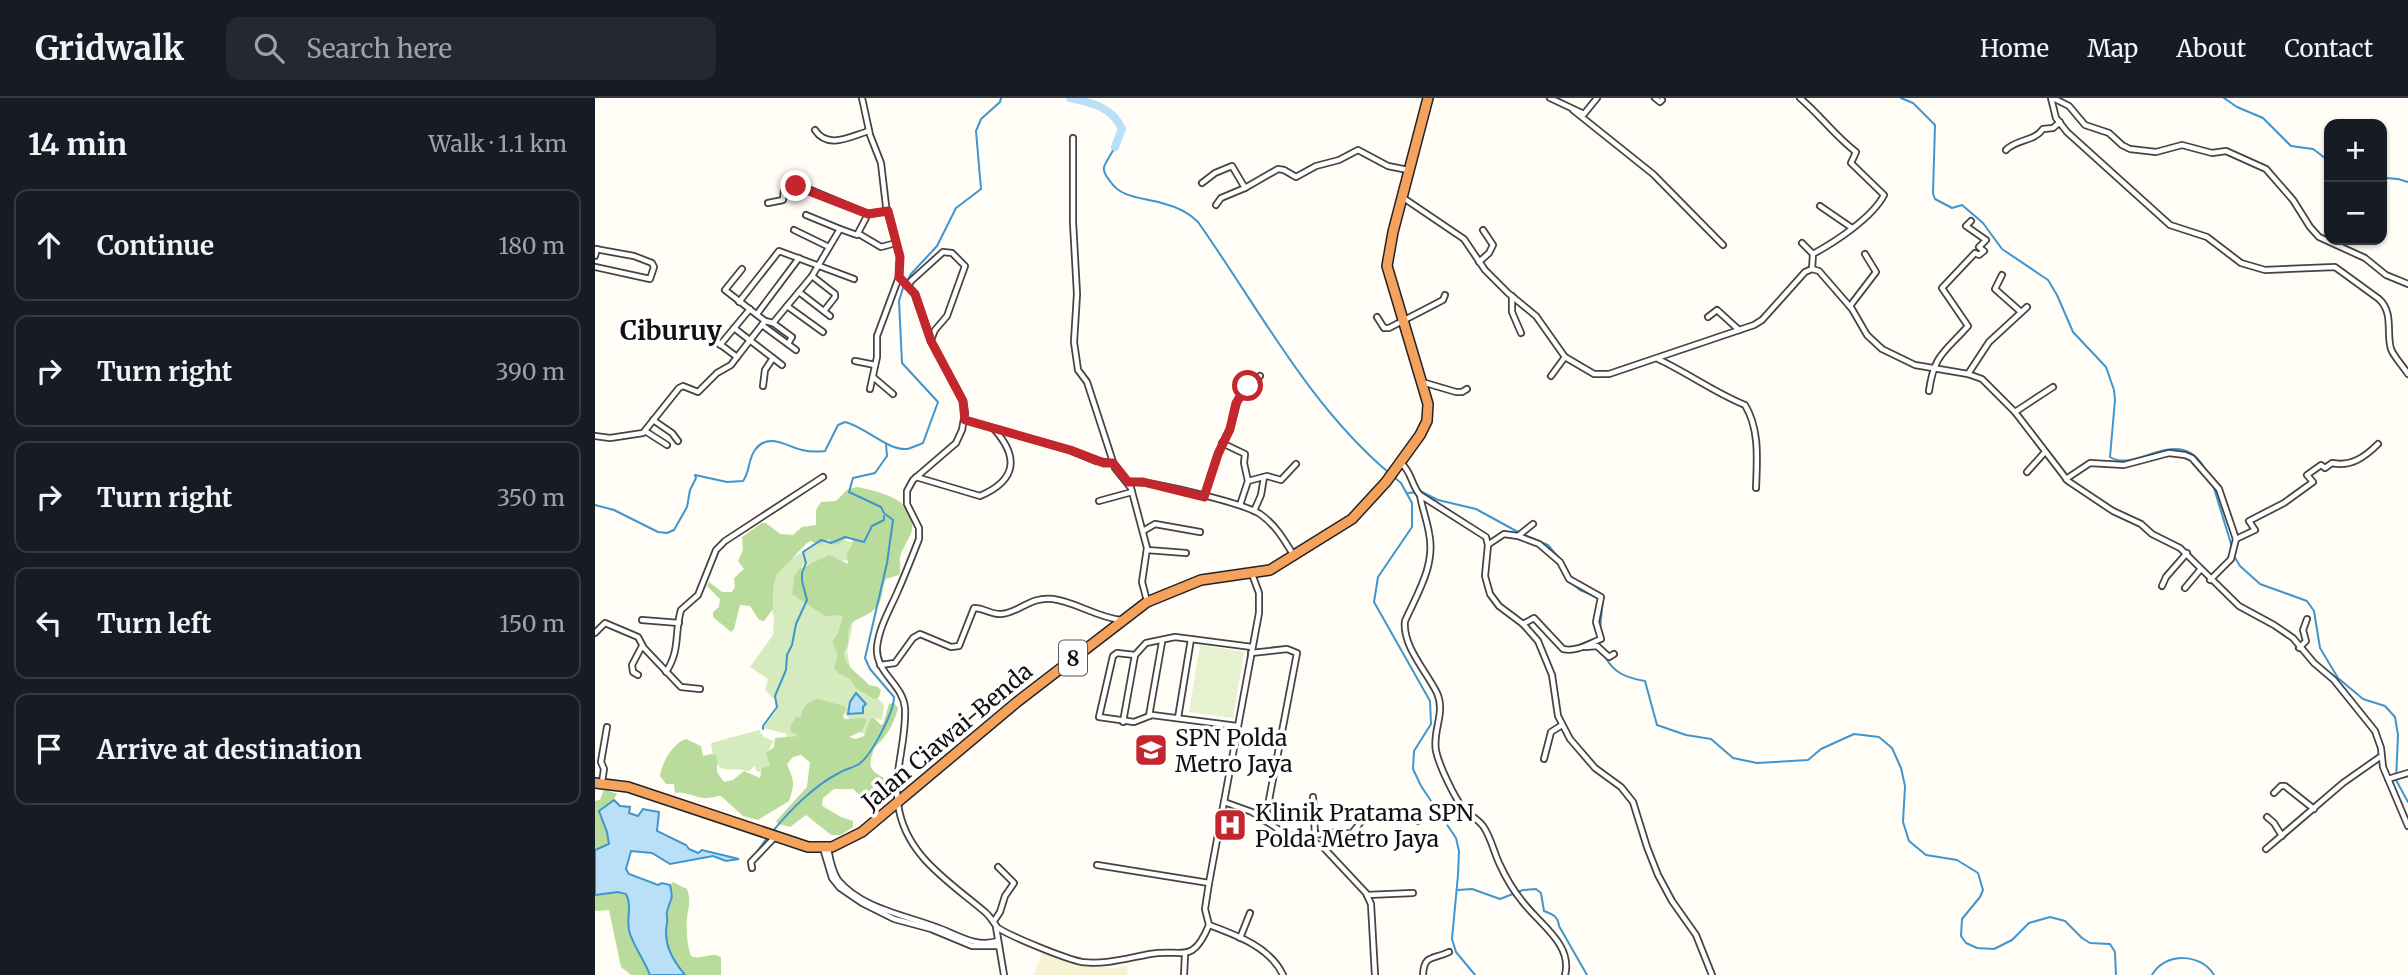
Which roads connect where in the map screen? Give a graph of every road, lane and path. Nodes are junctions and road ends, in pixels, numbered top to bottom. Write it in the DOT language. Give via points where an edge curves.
graph roads {
  1 [pos="862,98"];
  2 [pos="1428,98"];
  3 [pos="1550,98"];
  4 [pos="1597,98"];
  5 [pos="1655,98"];
  6 [pos="1800,98"];
  7 [pos="2052,98"];
  8 [pos="1663,100"];
  9 [pos="1573,110"];
  10 [pos="2060,122"];
  11 [pos="815,130"];
  12 [pos="869,131"];
  13 [pos="1073,138"];
  14 [pos="2006,150"];
  15 [pos="1409,170"];
  16 [pos="1202,183"];
  17 [pos="1245,188"];
  18 [pos="1401,197"];
  19 [pos="768,203"];
  20 [pos="1216,205"];
  21 [pos="1820,206"];
  22 [pos="888,211"];
  23 [pos="868,214"];
  24 [pos="806,215"];
  25 [pos="1971,221"];
  26 [pos="1852,228"];
  27 [pos="840,229"];
  28 [pos="794,230"];
  29 [pos="1483,230"];
  30 [pos="859,234"];
  31 [pos="896,243"];
  32 [pos="1802,243"];
  33 [pos="1723,245"];
  34 [pos="829,247"];
  35 [pos="596,249"];
  36 [pos="1813,254"];
  37 [pos="1865,254"];
  38 [pos="595,256"];
  39 [pos="799,258"];
  40 [pos="1479,262"];
  41 [pos="818,266"];
  42 [pos="595,267"];
  43 [pos="742,269"];
  44 [pos="1812,269"];
  45 [pos="2003,275"];
  46 [pos="812,276"];
  47 [pos="854,279"];
  48 [pos="900,279"];
  49 [pos="2408,284"];
  50 [pos="908,286"];
  51 [pos="799,292"];
  52 [pos="1445,295"];
  53 [pos="1512,296"];
  54 [pos="739,302"];
  55 [pos="787,306"];
  56 [pos="1850,306"];
  57 [pos="2027,307"];
  58 [pos="750,309"];
  59 [pos="824,311"];
  60 [pos="2021,312"];
  61 [pos="757,314"];
  62 [pos="830,316"];
  63 [pos="1377,317"];
  64 [pos="1708,317"];
  65 [pos="1402,321"];
  66 [pos="764,323"];
  67 [pos="773,323"];
  68 [pos="734,328"];
  69 [pos="1739,330"];
  70 [pos="823,332"];
  71 [pos="1521,333"];
  72 [pos="750,341"];
  73 [pos="931,341"];
  74 [pos="788,344"];
  75 [pos="796,350"];
  76 [pos="737,356"];
  77 [pos="1565,357"];
  78 [pos="773,358"];
  79 [pos="1657,359"];
  80 [pos="855,361"];
  81 [pos="782,365"];
  82 [pos="875,365"];
  83 [pos="1932,368"];
  84 [pos="1968,374"];
  85 [pos="2408,374"];
  86 [pos="1260,376"];
  87 [pos="1551,376"];
  88 [pos="873,377"];
  89 [pos="1421,381"];
  90 [pos="763,387"];
  91 [pos="2053,387"];
  92 [pos="870,389"];
  93 [pos="1467,389"];
  94 [pos="1929,391"];
  95 [pos="893,394"];
  96 [pos="2015,412"];
  97 [pos="653,420"];
  98 [pos="965,420"];
  99 [pos="994,429"];
  100 [pos="645,431"];
  101 [pos="595,436"];
  102 [pos="678,441"];
  103 [pos="1222,443"];
  104 [pos="2378,444"];
  105 [pos="667,445"];
  106 [pos="2045,452"];
  107 [pos="1113,463"];
  108 [pos="1296,464"];
  109 [pos="1399,464"];
  110 [pos="2027,472"];
  111 [pos="823,477"];
  112 [pos="916,477"];
  113 [pos="1264,477"];
  114 [pos="2066,479"];
  115 [pos="1248,481"];
  116 [pos="1128,482"];
  117 [pos="1756,488"];
  118 [pos="1132,492"];
  119 [pos="1420,495"];
  120 [pos="1204,497"];
  121 [pos="1099,501"];
  122 [pos="1240,505"];
  123 [pos="1254,511"];
  124 [pos="1533,524"];
  125 [pos="1143,531"];
  126 [pos="1200,532"];
  127 [pos="1519,535"];
  128 [pos="2236,539"];
  129 [pos="1489,545"];
  130 [pos="1147,550"];
  131 [pos="1186,553"];
  132 [pos="2187,553"];
  133 [pos="1294,556"];
  134 [pos="2200,570"];
  135 [pos="1252,573"];
  136 [pos="2210,580"];
  137 [pos="2162,586"];
  138 [pos="2185,588"];
  139 [pos="1147,602"];
  140 [pos="2307,619"];
  141 [pos="642,620"];
  142 [pos="1121,620"];
  143 [pos="679,623"];
  144 [pos="1523,624"];
  145 [pos="595,634"];
  146 [pos="1191,639"];
  147 [pos="1162,642"];
  148 [pos="642,646"];
  149 [pos="1584,647"];
  150 [pos="2299,648"];
  151 [pos="1252,650"];
  152 [pos="1614,654"];
  153 [pos="1135,655"];
  154 [pos="880,665"];
  155 [pos="666,672"];
  156 [pos="638,675"];
  157 [pos="700,689"];
  158 [pos="1149,716"];
  159 [pos="1178,718"];
  160 [pos="1123,722"];
  161 [pos="1562,725"];
  162 [pos="1237,726"];
  163 [pos="607,727"];
  164 [pos="2381,757"];
  165 [pos="1545,759"];
  166 [pos="2408,774"];
  167 [pos="2391,778"];
  168 [pos="599,783"];
  169 [pos="2274,793"];
  170 [pos="1313,797"];
  171 [pos="897,802"];
  172 [pos="1224,802"];
  173 [pos="2314,809"];
  174 [pos="2267,817"];
  175 [pos="1265,821"];
  176 [pos="1418,821"];
  177 [pos="2408,826"];
  178 [pos="1315,835"];
  179 [pos="770,836"];
  180 [pos="2282,836"];
  181 [pos="1299,837"];
  182 [pos="825,848"];
  183 [pos="2266,849"];
  184 [pos="1097,864"];
  185 [pos="998,867"];
  186 [pos="752,868"];
  187 [pos="1209,883"];
  188 [pos="1413,893"];
  189 [pos="1367,895"];
  190 [pos="1250,913"];
  191 [pos="995,924"];
  192 [pos="1209,925"];
  193 [pos="1240,938"];
  194 [pos="998,944"];
  195 [pos="1449,952"];
  196 [pos="1185,955"];
  197 [pos="1004,975"];
  198 [pos="1184,975"];
  199 [pos="1283,975"];
  200 [pos="1375,975"];
  201 [pos="1423,975"];
  202 [pos="1565,975"];
  203 [pos="1711,975"];
  1 -- 12 [label="street"];
  2 -- 15 [label="highway, 8"];
  3 -- 9 [label="street"];
  4 -- 9 [label="street" via="1584,114"];
  5 -- 8 [label="street"];
  6 -- 26 [label="street" via="1856,152 1851,163 1884,195"];
  7 -- 10 [label="street"];
  7 -- 49 [label="street" via="2067,104 2085,125 2109,133 2130,149 2159,152 2182,145 2212,153 2226,151 2267,169 2319,237"];
  9 -- 33 [label="street" via="1653,174"];
  10 -- 14 [label="street" via="2043,129 2037,138"];
  10 -- 85 [label="street" via="2169,225 2207,237 2241,263 2265,271 2335,267 2384,304 2391,349"];
  11 -- 12 [label="street" via="821,137 838,141"];
  12 -- 22 [label="street" via="880,159"];
  13 -- 107 [label="street" via="1075,348 1079,373 1087,382"];
  15 -- 17 [label="street" via="1388,166 1357,150 1299,177 1278,169"];
  15 -- 18 [label="highway, 8"];
  16 -- 17 [label="street" via="1232,166"];
  17 -- 20 [label="street"];
  18 -- 40 [label="street" via="1459,235"];
  18 -- 65 [label="highway, 8" via="1387,265"];
  19 -- 23 [label="street" via="783,200 785,189 799,186"];
  21 -- 26 [label="street"];
  22 -- 23 [label="street"];
  22 -- 31 [label="street"];
  23 -- 30 [label="street"];
  24 -- 27 [label="street"];
  25 -- 83 [label="street" via="1966,226 1986,240 1979,247 1984,251 1975,253 1942,288 1968,326"];
  26 -- 36 [label="street"];
  27 -- 30 [label="street"];
  27 -- 34 [label="street"];
  28 -- 34 [label="street"];
  29 -- 40 [label="street" via="1493,246"];
  30 -- 31 [label="street" via="881,247"];
  31 -- 48 [label="street"];
  32 -- 36 [label="street"];
  34 -- 41 [label="street"];
  35 -- 38 [label="street"];
  35 -- 42 [label="street" via="648,260 654,267 650,279"];
  36 -- 44 [label="street"];
  37 -- 56 [label="street" via="1876,271"];
  39 -- 41 [label="street"];
  39 -- 54 [label="street" via="777,253"];
  39 -- 61 [label="street"];
  40 -- 53 [label="street"];
  41 -- 46 [label="street"];
  41 -- 47 [label="street"];
  43 -- 54 [label="street" via="725,290"];
  44 -- 56 [label="street"];
  44 -- 69 [label="street" via="1805,271 1762,320"];
  45 -- 60 [label="street" via="1996,289"];
  46 -- 51 [label="street"];
  46 -- 59 [label="street" via="835,293"];
  48 -- 50 [label="street"];
  48 -- 82 [label="street" via="877,336"];
  50 -- 73 [label="street"];
  50 -- 73 [label="street" via="943,252 952,253 965,266 948,313"];
  51 -- 55 [label="street"];
  51 -- 59 [label="street"];
  52 -- 65 [label="street"];
  53 -- 71 [label="street" via="1512,312"];
  53 -- 77 [label="street" via="1536,316"];
  54 -- 58 [label="street"];
  55 -- 67 [label="street"];
  55 -- 70 [label="street"];
  56 -- 83 [label="street" via="1877,345 1908,362"];
  57 -- 60 [label="street"];
  58 -- 61 [label="street"];
  58 -- 68 [label="street"];
  59 -- 62 [label="street"];
  60 -- 84 [label="street" via="1983,350"];
  61 -- 66 [label="street"];
  63 -- 65 [label="street" via="1386,329"];
  64 -- 69 [label="street" via="1717,310"];
  65 -- 89 [label="highway, 8"];
  66 -- 67 [label="street"];
  66 -- 72 [label="street"];
  66 -- 74 [label="street"];
  67 -- 74 [label="street" via="792,337"];
  68 -- 72 [label="street"];
  68 -- 76 [label="street" via="718,343"];
  69 -- 79 [label="street"];
  72 -- 76 [label="street"];
  72 -- 78 [label="street"];
  73 -- 98 [label="street" via="963,401"];
  74 -- 75 [label="street"];
  76 -- 97 [label="street" via="698,392 681,386"];
  77 -- 79 [label="street" via="1583,370 1603,375"];
  77 -- 87 [label="street"];
  78 -- 81 [label="street"];
  78 -- 90 [label="street" via="765,370"];
  79 -- 117 [label="street" via="1745,405 1754,423"];
  80 -- 82 [label="street"];
  82 -- 88 [label="street"];
  83 -- 84 [label="street"];
  83 -- 94 [label="street"];
  84 -- 96 [label="street" via="1988,384"];
  86 -- 103 [label="street" via="1240,395"];
  88 -- 92 [label="street"];
  88 -- 95 [label="street"];
  89 -- 93 [label="street" via="1456,392"];
  89 -- 109 [label="highway, 8" via="1428,404 1427,421"];
  91 -- 96 [label="street"];
  96 -- 106 [label="street"];
  97 -- 100 [label="street"];
  97 -- 102 [label="street"];
  98 -- 99 [label="street"];
  98 -- 112 [label="street" via="953,447"];
  99 -- 107 [label="street"];
  99 -- 112 [label="street" via="1008,444 1012,457 1009,471 994,490 980,496"];
  100 -- 101 [label="street"];
  100 -- 105 [label="street"];
  103 -- 115 [label="street" via="1245,453"];
  103 -- 120 [label="street"];
  104 -- 128 [label="street" via="2361,459 2325,468 2321,465 2307,475 2312,482 2249,521 2255,530"];
  106 -- 110 [label="street"];
  106 -- 114 [label="street"];
  107 -- 116 [label="street"];
  108 -- 113 [label="street" via="1281,480"];
  109 -- 119 [label="street" via="1408,470"];
  109 -- 133 [label="highway, Jalan Ciawai-Benda / 8" via="1355,516"];
  111 -- 143 [label="street" via="721,544 698,595 681,610"];
  112 -- 154 [label="street" via="906,498 919,539 882,624 877,651"];
  113 -- 115 [label="street"];
  113 -- 123 [label="street"];
  114 -- 128 [label="street" via="2091,463 2124,465 2162,454 2185,455 2219,489"];
  114 -- 132 [label="street"];
  115 -- 122 [label="street"];
  116 -- 118 [label="street"];
  116 -- 120 [label="street"];
  118 -- 121 [label="street"];
  118 -- 125 [label="street"];
  119 -- 129 [label="street" via="1483,534"];
  119 -- 202 [label="street" via="1430,535 1430,557 1404,627 1440,703 1437,753 1459,803 1484,827 1514,890 1559,942 1567,960"];
  120 -- 122 [label="street"];
  122 -- 123 [label="street"];
  123 -- 133 [label="street" via="1270,523"];
  124 -- 127 [label="street"];
  125 -- 126 [label="street" via="1155,524"];
  125 -- 130 [label="street"];
  127 -- 129 [label="street" via="1504,534"];
  127 -- 149 [label="street" via="1560,562 1569,579 1601,597 1596,622 1601,639"];
  128 -- 136 [label="street" via="2231,559"];
  129 -- 144 [label="street" via="1485,576 1490,594"];
  130 -- 131 [label="street"];
  130 -- 139 [label="street" via="1142,582"];
  132 -- 134 [label="street"];
  132 -- 137 [label="street"];
  133 -- 135 [label="highway, Jalan Ciawai-Benda / 8" via="1270,570"];
  134 -- 136 [label="street"];
  134 -- 138 [label="street"];
  135 -- 139 [label="highway, Jalan Ciawai-Benda / 8" via="1201,580"];
  135 -- 151 [label="street" via="1260,606"];
  136 -- 150 [label="street" via="2239,606 2293,638"];
  139 -- 142 [label="highway, Jalan Ciawai-Benda / 8"];
  140 -- 150 [label="street" via="2302,630 2305,641"];
  141 -- 143 [label="street"];
  142 -- 154 [label="street" via="1049,598 1003,614 974,608 960,646 951,647 920,634 894,663"];
  142 -- 171 [label="highway, Jalan Ciawai-Benda / 8"];
  143 -- 155 [label="street" via="675,656"];
  144 -- 149 [label="street" via="1536,619 1566,651"];
  144 -- 161 [label="street" via="1548,663"];
  145 -- 148 [label="street" via="608,624 638,637"];
  146 -- 147 [label="street" via="1175,637"];
  146 -- 151 [label="street"];
  146 -- 159 [label="street"];
  147 -- 153 [label="street" via="1146,643"];
  147 -- 158 [label="street"];
  148 -- 155 [label="street"];
  148 -- 156 [label="street" via="632,667"];
  149 -- 152 [label="street" via="1597,646 1609,657"];
  150 -- 164 [label="street" via="2334,680 2375,731"];
  151 -- 162 [label="street"];
  151 -- 175 [label="street" via="1297,653"];
  153 -- 160 [label="street"];
  153 -- 160 [label="street" via="1113,656 1099,717"];
  154 -- 171 [label="street" via="899,691 905,709"];
  155 -- 157 [label="street" via="681,687"];
  158 -- 159 [label="street"];
  158 -- 160 [label="street"];
  159 -- 162 [label="street"];
  161 -- 165 [label="street" via="1551,732"];
  161 -- 203 [label="street" via="1595,768 1633,802 1658,875 1696,935"];
  162 -- 172 [label="street"];
  163 -- 168 [label="street"];
  164 -- 167 [label="street"];
  164 -- 173 [label="street"];
  166 -- 167 [label="street"];
  167 -- 177 [label="street"];
  168 -- 179 [label="highway" via="628,787"];
  169 -- 173 [label="street" via="2285,786"];
  170 -- 178 [label="street"];
  171 -- 182 [label="highway, Jalan Ciawai-Benda / 8" via="853,837"];
  171 -- 191 [label="street" via="912,841 932,868"];
  172 -- 175 [label="street"];
  172 -- 187 [label="street"];
  173 -- 180 [label="street"];
  174 -- 180 [label="street"];
  175 -- 181 [label="street"];
  176 -- 178 [label="street" via="1391,812 1369,817 1351,835"];
  178 -- 181 [label="street"];
  179 -- 182 [label="highway"];
  179 -- 186 [label="street" via="751,862"];
  180 -- 183 [label="street"];
  181 -- 189 [label="street" via="1330,854"];
  182 -- 194 [label="street" via="836,876 864,899 938,930 974,942"];
  184 -- 187 [label="street"];
  185 -- 191 [label="street" via="1014,883"];
  187 -- 192 [label="street" via="1205,909"];
  188 -- 189 [label="street"];
  189 -- 200 [label="street"];
  190 -- 193 [label="street"];
  191 -- 194 [label="street"];
  191 -- 196 [label="street" via="1083,962 1155,953"];
  192 -- 193 [label="street"];
  192 -- 196 [label="street"];
  193 -- 199 [label="street" via="1265,952"];
  194 -- 197 [label="street"];
  195 -- 201 [label="street" via="1425,962"];
  196 -- 198 [label="street"];
}
